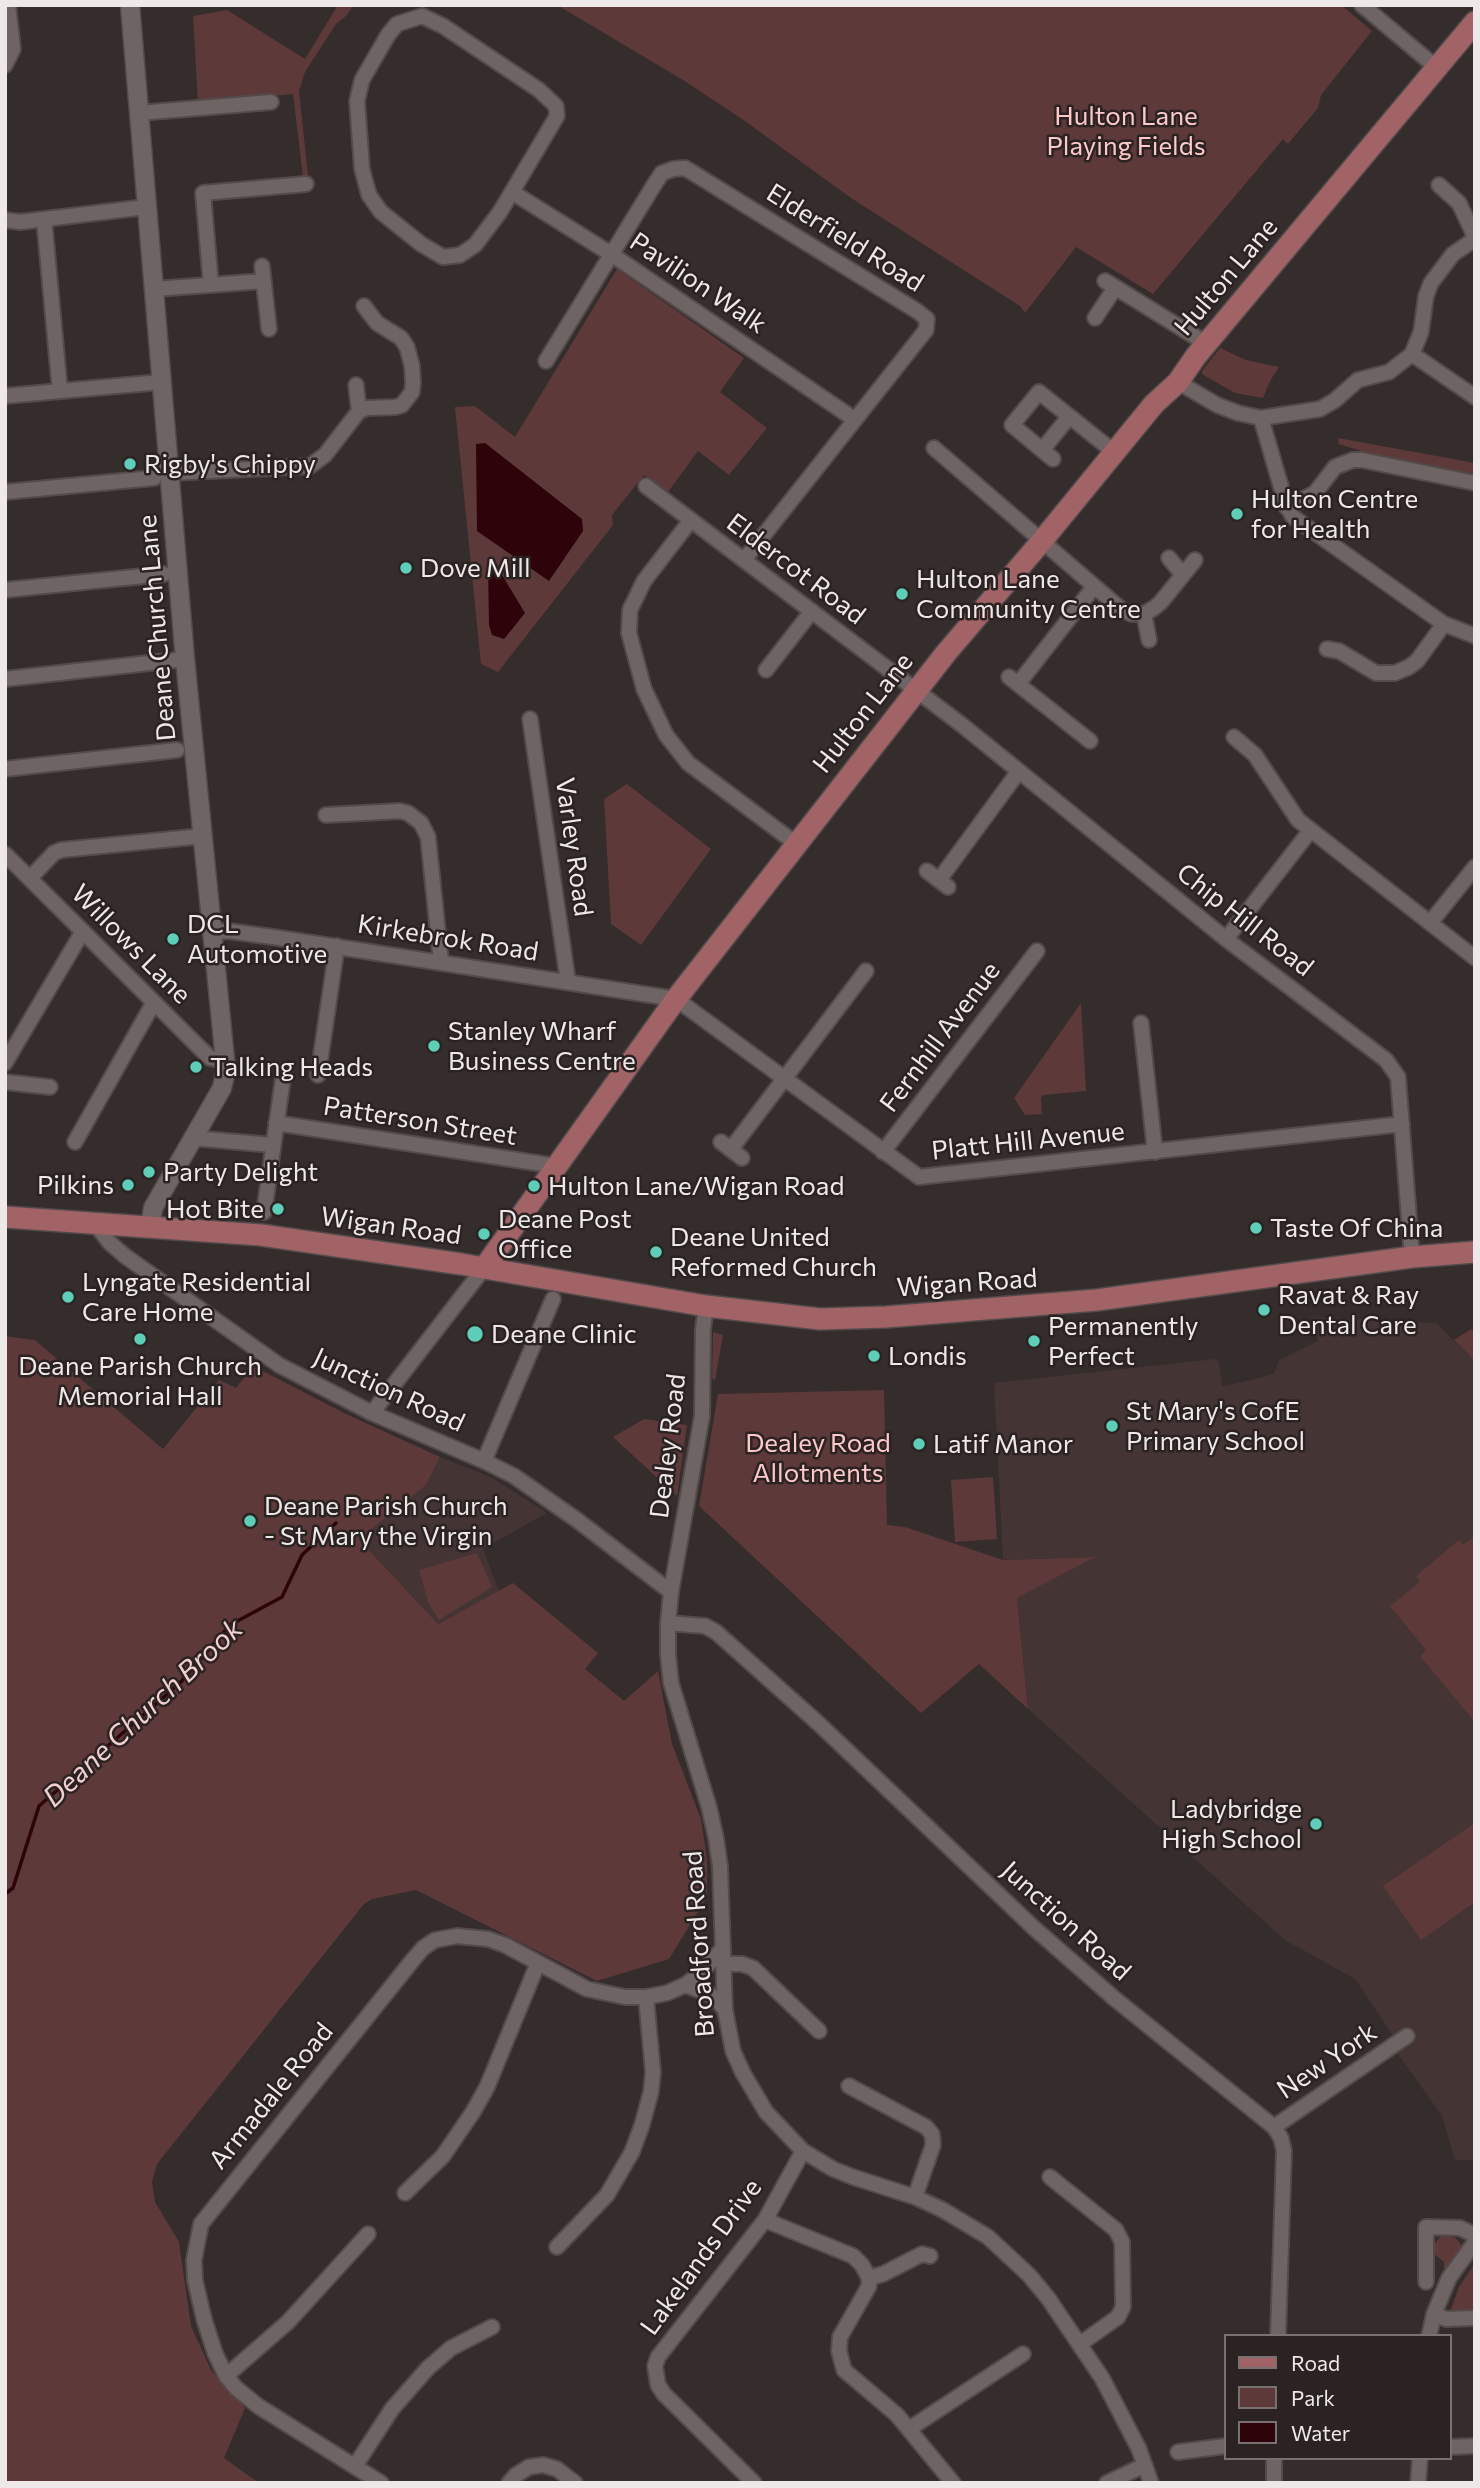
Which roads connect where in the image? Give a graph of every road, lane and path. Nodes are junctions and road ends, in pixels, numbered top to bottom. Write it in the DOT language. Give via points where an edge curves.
graph roads {
  1 [pos="8,5"];
  2 [pos="130,5"];
  3 [pos="1362,5"];
  4 [pos="1475,22"];
  5 [pos="5,65"];
  6 [pos="1437,68"];
  7 [pos="271,102"];
  8 [pos="139,113"];
  9 [pos="306,184"];
  10 [pos="1439,185"];
  11 [pos="512,192"];
  12 [pos="146,207"];
  13 [pos="44,219"];
  14 [pos="5,220"];
  15 [pos="1475,238"];
  16 [pos="611,254"];
  17 [pos="262,265"];
  18 [pos="264,281"];
  19 [pos="211,285"];
  20 [pos="154,289"];
  21 [pos="364,306"];
  22 [pos="1095,318"];
  23 [pos="270,329"];
  24 [pos="1207,344"];
  25 [pos="1412,354"];
  26 [pos="546,361"];
  27 [pos="161,382"];
  28 [pos="1178,382"];
  29 [pos="356,385"];
  30 [pos="60,391"];
  31 [pos="1475,397"];
  32 [pos="7,398"];
  33 [pos="359,411"];
  34 [pos="1069,417"];
  35 [pos="1261,418"];
  36 [pos="854,419"];
  37 [pos="934,448"];
  38 [pos="1114,452"];
  39 [pos="161,475"];
  40 [pos="1475,483"];
  41 [pos="646,486"];
  42 [pos="5,492"];
  43 [pos="1287,508"];
  44 [pos="691,520"];
  45 [pos="1041,542"];
  46 [pos="1169,558"];
  47 [pos="744,559"];
  48 [pos="1195,560"];
  49 [pos="164,574"];
  50 [pos="1183,575"];
  51 [pos="1093,588"];
  52 [pos="5,590"];
  53 [pos="812,611"];
  54 [pos="1144,614"];
  55 [pos="1444,624"];
  56 [pos="1475,636"];
  57 [pos="1149,640"];
  58 [pos="1327,649"];
  59 [pos="185,659"];
  60 [pos="766,670"];
  61 [pos="5,679"];
  62 [pos="917,691"];
  63 [pos="530,719"];
  64 [pos="1234,737"];
  65 [pos="1090,741"];
  66 [pos="177,750"];
  67 [pos="5,769"];
  68 [pos="1019,771"];
  69 [pos="326,816"];
  70 [pos="1310,831"];
  71 [pos="203,836"];
  72 [pos="795,843"];
  73 [pos="5,854"];
  74 [pos="1475,867"];
  75 [pos="30,878"];
  76 [pos="938,879"];
  77 [pos="1430,923"];
  78 [pos="82,931"];
  79 [pos="213,932"];
  80 [pos="1227,939"];
  81 [pos="337,946"];
  82 [pos="1037,952"];
  83 [pos="1475,958"];
  84 [pos="441,962"];
  85 [pos="866,972"];
  86 [pos="568,982"];
  87 [pos="676,999"];
  88 [pos="154,1002"];
  89 [pos="1141,1023"];
  90 [pos="225,1061"];
  91 [pos="5,1063"];
  92 [pos="284,1071"];
  93 [pos="318,1075"];
  94 [pos="786,1079"];
  95 [pos="5,1082"];
  96 [pos="50,1087"];
  97 [pos="276,1123"];
  98 [pos="1402,1124"];
  99 [pos="192,1138"];
  100 [pos="75,1142"];
  101 [pos="273,1145"];
  102 [pos="732,1150"];
  103 [pos="883,1152"];
  104 [pos="1155,1152"];
  105 [pos="556,1166"];
  106 [pos="264,1212"];
  107 [pos="5,1217"];
  108 [pos="94,1223"];
  109 [pos="150,1227"];
  110 [pos="1475,1252"];
  111 [pos="1412,1257"];
  112 [pos="484,1268"];
  113 [pos="553,1299"];
  114 [pos="706,1306"];
  115 [pos="372,1413"];
  116 [pos="484,1461"];
  117 [pos="671,1592"];
  118 [pos="668,1623"];
  119 [pos="723,1948"];
  120 [pos="538,1963"];
  121 [pos="723,1964"];
  122 [pos="685,1985"];
  123 [pos="646,1997"];
  124 [pos="725,2010"];
  125 [pos="819,2031"];
  126 [pos="1407,2036"];
  127 [pos="849,2086"];
  128 [pos="1274,2127"];
  129 [pos="803,2151"];
  130 [pos="1050,2177"];
  131 [pos="405,2193"];
  132 [pos="915,2197"];
  133 [pos="765,2220"];
  134 [pos="368,2234"];
  135 [pos="1475,2235"];
  136 [pos="1475,2242"];
  137 [pos="557,2247"];
  138 [pos="930,2256"];
  139 [pos="869,2278"];
  140 [pos="1426,2282"];
  141 [pos="1434,2314"];
  142 [pos="1475,2318"];
  143 [pos="492,2327"];
  144 [pos="1278,2334"];
  145 [pos="1429,2334"];
  146 [pos="1080,2344"];
  147 [pos="1023,2354"];
  148 [pos="226,2376"];
  149 [pos="909,2428"];
  150 [pos="1224,2446"];
  151 [pos="1475,2446"];
  152 [pos="1452,2447"];
  153 [pos="1178,2452"];
  154 [pos="1274,2460"];
  155 [pos="1420,2460"];
  156 [pos="1145,2465"];
  157 [pos="355,2466"];
  158 [pos="381,2483"];
  159 [pos="509,2483"];
  160 [pos="575,2483"];
  161 [pos="754,2483"];
  162 [pos="953,2483"];
  163 [pos="1107,2483"];
  164 [pos="1151,2483"];
  165 [pos="1274,2483"];
  166 [pos="1418,2483"];
  1 -- 5 [label="street" via="13,49"];
  2 -- 8 [label="street, Deane Church Lane"];
  3 -- 6 [label="street"];
  4 -- 6 [label="main road, Hulton Lane"];
  6 -- 24 [label="main road, Hulton Lane"];
  7 -- 8 [label="street"];
  8 -- 12 [label="street, Deane Church Lane"];
  9 -- 19 [label="street" via="290,192 203,193"];
  10 -- 15 [label="street" via="1450,203 1464,209"];
  11 -- 11 [label="street" via="475,245 460,255 443,257 381,212 369,195 362,170 357,100 362,80 397,24 422,16 443,26 556,106 557,116"];
  11 -- 16 [label="street, Pavilion Walk"];
  12 -- 13 [label="street"];
  12 -- 20 [label="street, Deane Church Lane"];
  13 -- 14 [label="street"];
  13 -- 30 [label="street"];
  15 -- 25 [label="street" via="1452,254 1431,283"];
  16 -- 26 [label="street, Elderfield Road"];
  16 -- 36 [label="street, Pavilion Walk"];
  16 -- 36 [label="street, Elderfield Road" via="662,173 685,168 917,311 927,319 926,330"];
  17 -- 18 [label="street"];
  18 -- 19 [label="street"];
  18 -- 23 [label="street"];
  19 -- 20 [label="street"];
  20 -- 27 [label="street, Deane Church Lane"];
  21 -- 33 [label="street" via="377,323 403,334 412,366 412,392 396,407"];
  22 -- 24 [label="street" via="1110,284"];
  24 -- 28 [label="main road, Hulton Lane"];
  25 -- 31 [label="street"];
  25 -- 35 [label="street" via="1389,372 1358,380 1320,409"];
  27 -- 30 [label="street"];
  27 -- 39 [label="street, Deane Church Lane"];
  28 -- 35 [label="street" via="1217,405"];
  28 -- 38 [label="main road, Hulton Lane"];
  29 -- 33 [label="street"];
  30 -- 32 [label="street"];
  33 -- 39 [label="street" via="325,455 310,466"];
  34 -- 34 [label="street" via="1047,455 1012,425 1039,392"];
  34 -- 38 [label="street"];
  35 -- 43 [label="street"];
  36 -- 47 [label="street, Elderfield Road"];
  37 -- 45 [label="street"];
  38 -- 45 [label="main road, Hulton Lane"];
  39 -- 42 [label="street"];
  39 -- 59 [label="street, Deane Church Lane"];
  40 -- 43 [label="street" via="1353,460 1335,467 1315,493"];
  41 -- 44 [label="street, Eldercot Road"];
  43 -- 55 [label="street" via="1299,522"];
  44 -- 47 [label="street, Eldercot Road"];
  44 -- 72 [label="street" via="633,599 629,633 643,689 675,750"];
  45 -- 51 [label="street"];
  45 -- 62 [label="main road, Hulton Lane"];
  46 -- 50 [label="street"];
  47 -- 53 [label="street, Eldercot Road"];
  48 -- 50 [label="street"];
  49 -- 52 [label="street"];
  50 -- 54 [label="street" via="1161,602"];
  51 -- 54 [label="street" via="1122,610"];
  51 -- 65 [label="street" via="1014,680"];
  53 -- 60 [label="street"];
  53 -- 62 [label="street, Eldercot Road"];
  54 -- 57 [label="street"];
  55 -- 56 [label="street"];
  55 -- 58 [label="street" via="1417,660 1395,673 1376,673"];
  59 -- 61 [label="street"];
  59 -- 71 [label="street, Deane Church Lane"];
  62 -- 68 [label="street, Chip Hill Road"];
  62 -- 72 [label="main road, Hulton Lane"];
  63 -- 86 [label="street, Varley Road"];
  64 -- 70 [label="street" via="1255,755 1293,815"];
  66 -- 67 [label="street"];
  68 -- 76 [label="street"];
  68 -- 80 [label="street, Chip Hill Road"];
  69 -- 84 [label="street" via="400,811 421,823 428,837"];
  70 -- 77 [label="street"];
  70 -- 80 [label="street"];
  71 -- 75 [label="street" via="61,850"];
  71 -- 79 [label="street, Deane Church Lane"];
  72 -- 87 [label="main road, Hulton Lane"];
  73 -- 75 [label="street, Willows Lane"];
  74 -- 77 [label="street"];
  75 -- 78 [label="street, Willows Lane"];
  77 -- 83 [label="street"];
  78 -- 88 [label="street, Willows Lane"];
  78 -- 91 [label="street"];
  79 -- 81 [label="street, Kirkebrok Road"];
  79 -- 90 [label="street, Deane Church Lane"];
  80 -- 98 [label="street, Chip Hill Road" via="1386,1060 1398,1077"];
  81 -- 84 [label="street, Kirkebrok Road"];
  81 -- 93 [label="street"];
  82 -- 103 [label="street, Fernhill Avenue"];
  84 -- 86 [label="street, Kirkebrok Road"];
  85 -- 94 [label="street"];
  86 -- 87 [label="street, Kirkebrok Road"];
  87 -- 94 [label="street, Platt Hill Avenue"];
  87 -- 105 [label="main road, Hulton Lane"];
  88 -- 90 [label="street, Willows Lane" via="210,1058"];
  88 -- 100 [label="street"];
  89 -- 104 [label="street"];
  90 -- 99 [label="street, Deane Church Lane" via="224,1083"];
  92 -- 97 [label="street"];
  94 -- 102 [label="street"];
  94 -- 103 [label="street, Platt Hill Avenue"];
  95 -- 96 [label="street"];
  97 -- 101 [label="street"];
  97 -- 105 [label="street, Patterson Street"];
  98 -- 104 [label="street, Platt Hill Avenue"];
  98 -- 111 [label="street, Chip Hill Road"];
  99 -- 101 [label="street"];
  99 -- 109 [label="street, Deane Church Lane" via="153,1208"];
  101 -- 106 [label="street"];
  103 -- 104 [label="street, Platt Hill Avenue" via="912,1175 926,1178"];
  105 -- 112 [label="main road, Hulton Lane"];
  107 -- 108 [label="main road, Wigan Road"];
  108 -- 109 [label="main road, Wigan Road"];
  108 -- 115 [label="street, Junction Road" via="117,1250 279,1365"];
  109 -- 112 [label="main road, Wigan Road" via="261,1235"];
  110 -- 111 [label="main road, Wigan Road"];
  111 -- 114 [label="main road, Wigan Road" via="1104,1300 899,1316 806,1318"];
  112 -- 114 [label="main road, Wigan Road"];
  112 -- 115 [label="street"];
  113 -- 116 [label="street" via="543,1339"];
  114 -- 117 [label="street, Dealey Road" via="702,1416"];
  115 -- 116 [label="street, Junction Road"];
  116 -- 117 [label="street, Junction Road" via="531,1487"];
  117 -- 118 [label="street, Broadford Road"];
  118 -- 119 [label="street, Broadford Road" via="671,1683 716,1838"];
  118 -- 128 [label="street, Junction Road" via="705,1626 716,1632 1034,1928"];
  119 -- 121 [label="street, Broadford Road"];
  119 -- 122 [label="street, Armadale Road"];
  120 -- 123 [label="street, Armadale Road" via="587,1989"];
  120 -- 131 [label="street" via="473,2112 443,2156"];
  120 -- 148 [label="street, Armadale Road" via="505,1945 472,1936 445,1937 423,1948 211,2210 195,2243 195,2280"];
  121 -- 124 [label="street, Broadford Road"];
  121 -- 125 [label="street" via="753,1968"];
  122 -- 123 [label="street, Armadale Road"];
  122 -- 124 [label="street" via="716,1998"];
  123 -- 137 [label="street" via="653,2072 642,2125 607,2195"];
  124 -- 129 [label="street, Broadford Road" via="733,2051 753,2092"];
  126 -- 128 [label="street, New York"];
  127 -- 132 [label="street" via="932,2134 933,2145"];
  128 -- 144 [label="street" via="1284,2151"];
  129 -- 132 [label="street, Broadford Road" via="853,2178"];
  129 -- 133 [label="street, Lakelands Drive"];
  130 -- 146 [label="street" via="1116,2230 1122,2242 1123,2307 1118,2317"];
  132 -- 146 [label="street, Broadford Road" via="967,2223 1009,2255 1048,2298"];
  133 -- 139 [label="street" via="853,2256"];
  133 -- 161 [label="street, Lakelands Drive" via="657,2357 655,2366 664,2394"];
  134 -- 148 [label="street" via="288,2322"];
  135 -- 140 [label="street" via="1460,2228 1426,2227"];
  136 -- 141 [label="street" via="1449,2278"];
  138 -- 139 [label="street" via="922,2254"];
  139 -- 149 [label="street" via="869,2286 840,2337 841,2362 850,2376"];
  141 -- 142 [label="street" via="1447,2319"];
  141 -- 145 [label="street"];
  143 -- 157 [label="street" via="452,2348 428,2368 392,2409"];
  146 -- 156 [label="street, Broadford Road"];
  147 -- 149 [label="street"];
  148 -- 157 [label="street, Armadale Road" via="258,2406"];
  149 -- 162 [label="street"];
  150 -- 153 [label="street"];
  151 -- 152 [label="street"];
  154 -- 165 [label="street"];
  155 -- 166 [label="street"];
  156 -- 163 [label="street"];
  156 -- 164 [label="street, Broadford Road"];
  157 -- 158 [label="street, Armadale Road"];
  159 -- 160 [label="street" via="529,2467 543,2465"];
}
